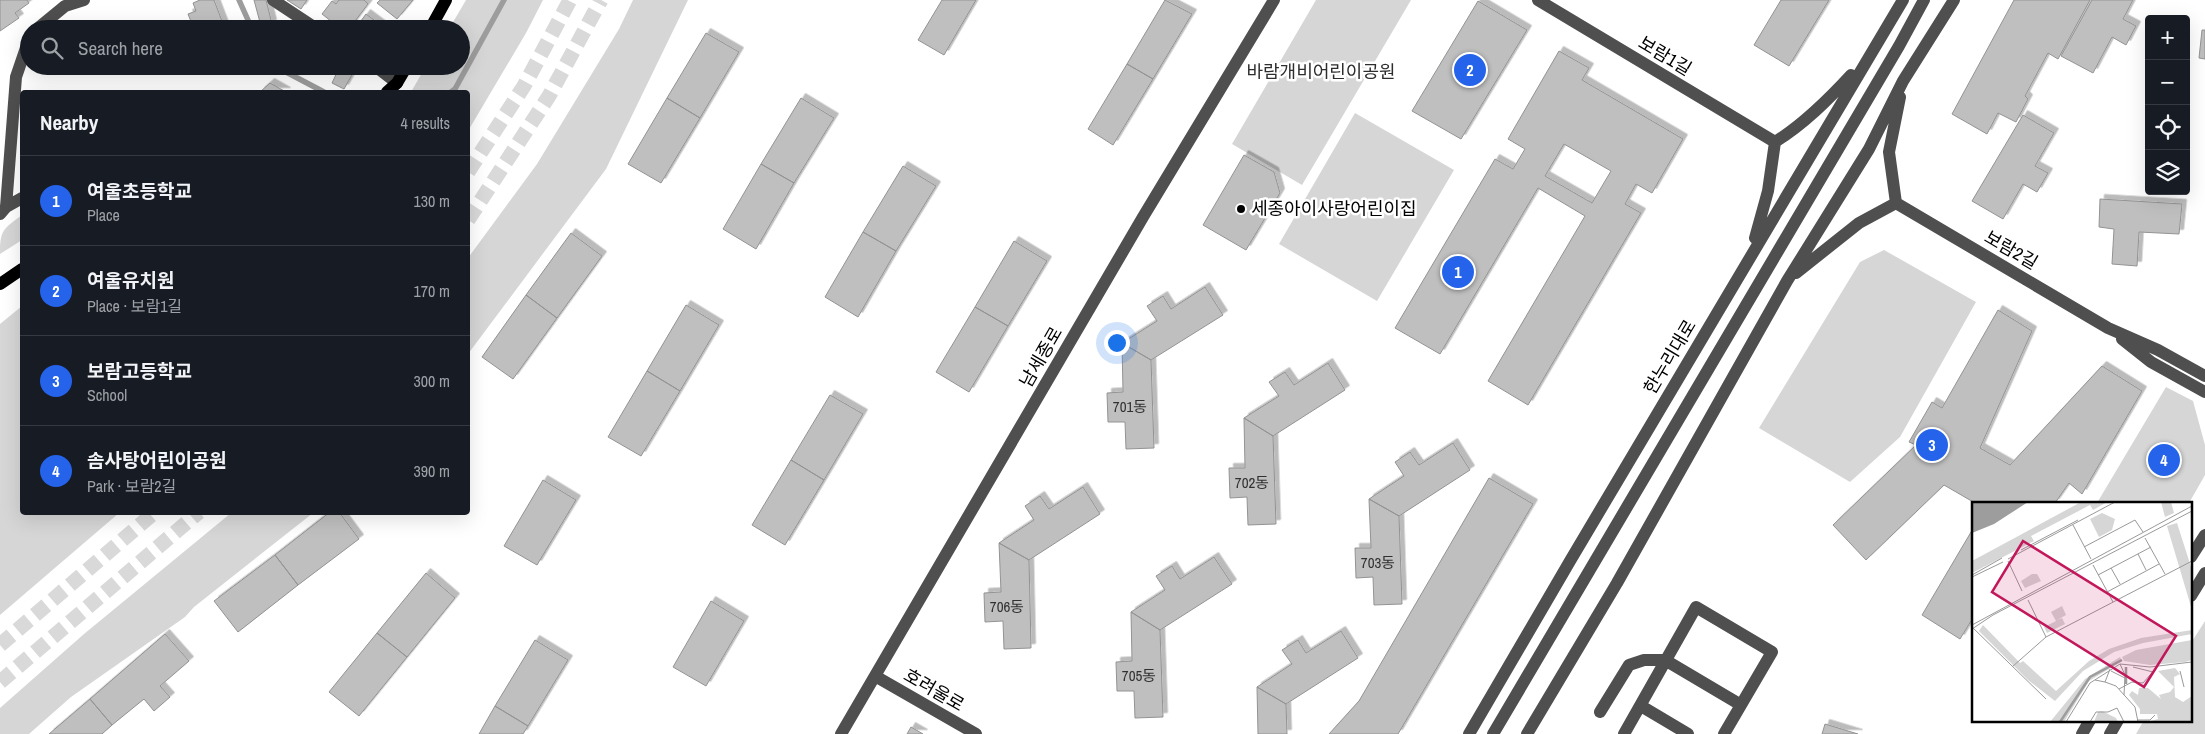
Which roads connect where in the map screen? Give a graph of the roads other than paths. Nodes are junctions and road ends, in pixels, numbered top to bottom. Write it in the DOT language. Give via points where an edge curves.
graph roads {
  1 [pos="84,0"];
  2 [pos="273,0"];
  3 [pos="446,0"];
  4 [pos="1274,0"];
  5 [pos="1538,0"];
  6 [pos="1903,0"];
  7 [pos="1924,0"];
  8 [pos="1954,0"];
  9 [pos="48,20"];
  10 [pos="304,20"];
  11 [pos="435,20"];
  12 [pos="1869,56"];
  13 [pos="20,65"];
  14 [pos="387,75"];
  15 [pos="402,75"];
  16 [pos="1903,81"];
  17 [pos="397,83"];
  18 [pos="389,90"];
  19 [pos="1774,142"];
  20 [pos="20,199"];
  21 [pos="1896,203"];
  22 [pos="3,211"];
  23 [pos="1751,255"];
  24 [pos="20,270"];
  25 [pos="1787,281"];
  26 [pos="0,284"];
  27 [pos="2108,328"];
  28 [pos="2205,376"];
  29 [pos="2205,392"];
  30 [pos="2205,535"];
  31 [pos="2192,555"];
  32 [pos="2205,573"];
  33 [pos="2192,594"];
  34 [pos="1665,660"];
  35 [pos="875,676"];
  36 [pos="1741,705"];
  37 [pos="1641,706"];
  38 [pos="1600,712"];
  39 [pos="2089,722"];
  40 [pos="2117,722"];
  41 [pos="841,734"];
  42 [pos="976,734"];
  43 [pos="1469,734"];
  44 [pos="1493,734"];
  45 [pos="1527,734"];
  46 [pos="1624,734"];
  47 [pos="1688,734"];
  48 [pos="1724,734"];
  49 [pos="2082,734"];
  50 [pos="2110,734"];
  1 -- 9 [label="street" via="65,6"];
  2 -- 10 [label="street"];
  3 -- 11 [label="main road"];
  4 -- 35 [label="street, 남세종로" via="1142,217"];
  5 -- 19 [label="street, 보람1길"];
  6 -- 12 [label="street, 한누리대로"];
  7 -- 44 [label="street"];
  8 -- 16 [label="street"];
  12 -- 19 [label="street" via="1826,102 1793,131"];
  12 -- 23 [label="street, 한누리대로"];
  13 -- 22 [label="street" via="16,77"];
  14 -- 17 [label="street"];
  15 -- 17 [label="main road"];
  16 -- 21 [label="street" via="1889,152"];
  16 -- 25 [label="street" via="1869,149"];
  17 -- 18 [label="main road"];
  19 -- 23 [label="street" via="1768,191"];
  20 -- 22 [label="street"];
  21 -- 25 [label="street" via="1859,223"];
  21 -- 27 [label="street, 보람2길"];
  23 -- 43 [label="street, 한누리대로"];
  24 -- 26 [label="main road"];
  25 -- 45 [label="street" via="1617,583"];
  27 -- 28 [label="street, 보람2길"];
  27 -- 29 [label="street, 보람2길" via="2152,362"];
  30 -- 31 [label="street"];
  32 -- 33 [label="street"];
  34 -- 36 [label="street"];
  34 -- 36 [label="street" via="1696,607 1772,652"];
  34 -- 37 [label="street"];
  34 -- 38 [label="street" via="1644,660 1629,665"];
  35 -- 41 [label="street, 남세종로"];
  35 -- 42 [label="street, 호려울로"];
  36 -- 48 [label="street"];
  37 -- 46 [label="street"];
  37 -- 47 [label="street"];
  39 -- 49 [label="street"];
  40 -- 50 [label="street"];
}
